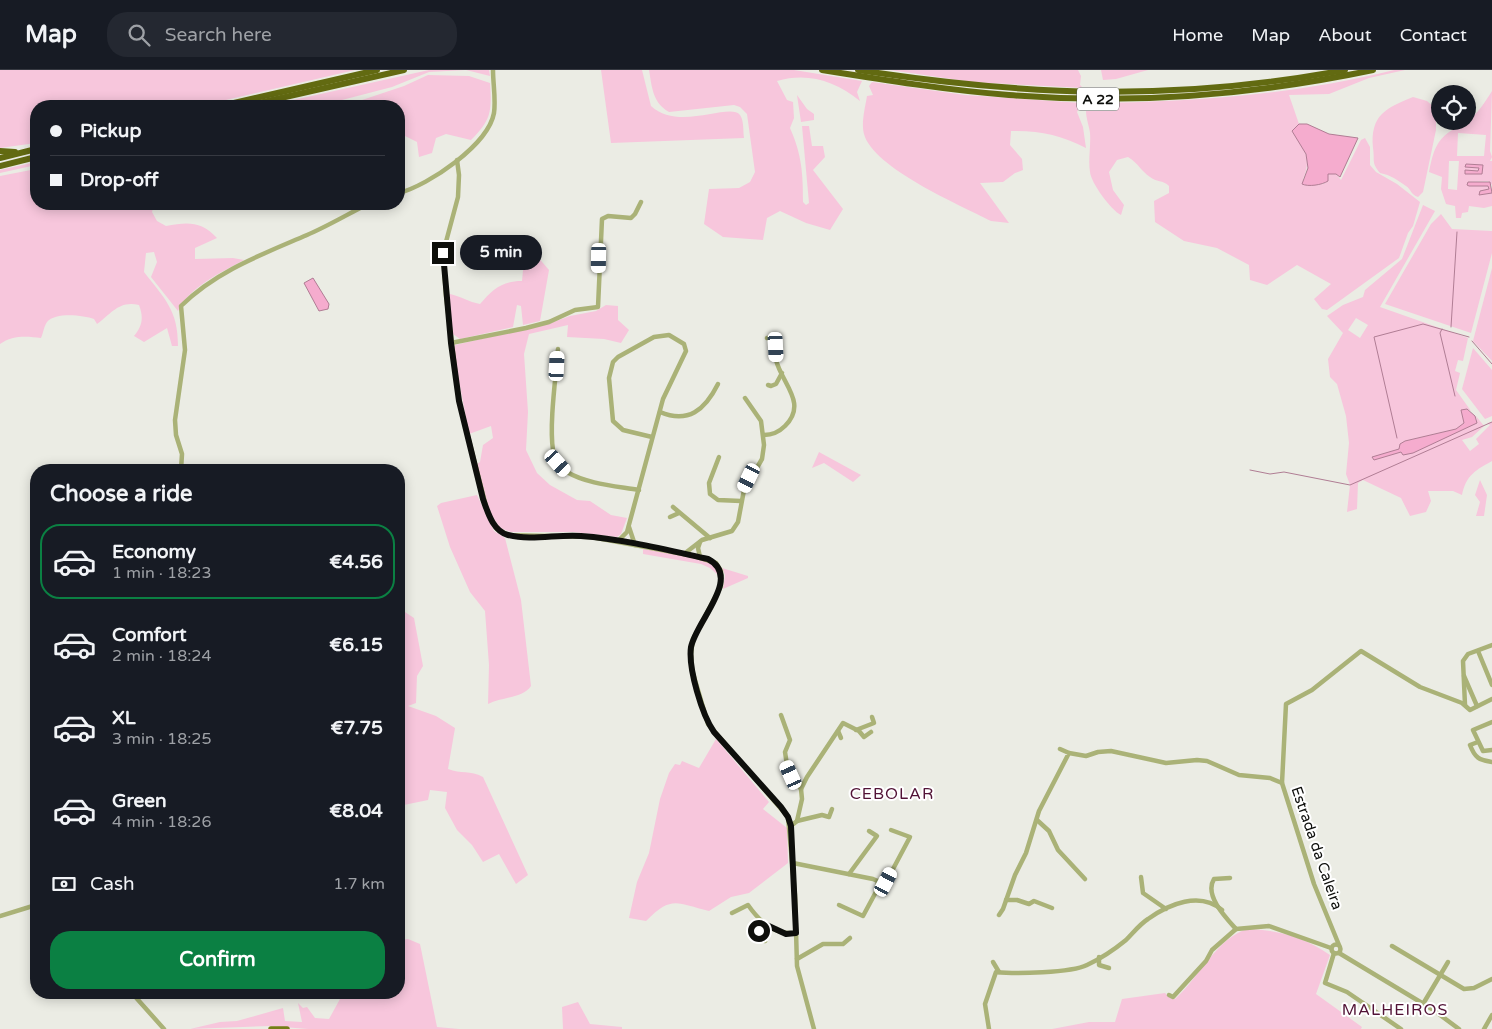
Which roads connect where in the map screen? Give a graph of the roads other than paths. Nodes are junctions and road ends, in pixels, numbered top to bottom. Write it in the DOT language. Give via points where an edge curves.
graph roads {
  1 [pos="377,70"];
  2 [pos="404,70"];
  3 [pos="493,70"];
  4 [pos="822,70"];
  5 [pos="858,70"];
  6 [pos="1345,70"];
  7 [pos="1374,70"];
  8 [pos="247,100"];
  9 [pos="272,100"];
  10 [pos="0,151"];
  11 [pos="29,151"];
  12 [pos="0,158"];
  13 [pos="30,158"];
  14 [pos="457,160"];
  15 [pos="0,166"];
  16 [pos="405,191"];
  17 [pos="641,202"];
  18 [pos="356,210"];
  19 [pos="767,338"];
  20 [pos="451,343"];
  21 [pos="558,349"];
  22 [pos="782,373"];
  23 [pos="718,384"];
  24 [pos="768,385"];
  25 [pos="745,398"];
  26 [pos="660,412"];
  27 [pos="764,435"];
  28 [pos="652,437"];
  29 [pos="719,457"];
  30 [pos="181,464"];
  31 [pos="638,490"];
  32 [pos="741,501"];
  33 [pos="673,507"];
  34 [pos="679,513"];
  35 [pos="670,517"];
  36 [pos="630,524"];
  37 [pos="710,538"];
  38 [pos="702,540"];
  39 [pos="618,541"];
  40 [pos="635,545"];
  41 [pos="684,554"];
  42 [pos="700,557"];
  43 [pos="1492,645"];
  44 [pos="1478,651"];
  45 [pos="1490,673"];
  46 [pos="1464,676"];
  47 [pos="1492,685"];
  48 [pos="1492,699"];
  49 [pos="1465,705"];
  50 [pos="1477,706"];
  51 [pos="781,714"];
  52 [pos="872,717"];
  53 [pos="1492,722"];
  54 [pos="856,730"];
  55 [pos="838,731"];
  56 [pos="871,732"];
  57 [pos="841,738"];
  58 [pos="1478,742"];
  59 [pos="1060,749"];
  60 [pos="1492,750"];
  61 [pos="1069,753"];
  62 [pos="1492,762"];
  63 [pos="1282,783"];
  64 [pos="801,789"];
  65 [pos="832,809"];
  66 [pos="1037,820"];
  67 [pos="797,822"];
  68 [pos="791,826"];
  69 [pos="891,830"];
  70 [pos="869,831"];
  71 [pos="793,863"];
  72 [pos="849,874"];
  73 [pos="1141,877"];
  74 [pos="1230,878"];
  75 [pos="1085,879"];
  76 [pos="878,882"];
  77 [pos="1006,900"];
  78 [pos="839,905"];
  79 [pos="30,907"];
  80 [pos="1052,908"];
  81 [pos="1166,909"];
  82 [pos="1222,910"];
  83 [pos="732,914"];
  84 [pos="999,915"];
  85 [pos="0,916"];
  86 [pos="760,922"];
  87 [pos="1236,929"];
  88 [pos="796,933"];
  89 [pos="850,938"];
  90 [pos="765,941"];
  91 [pos="1392,946"];
  92 [pos="1336,949"];
  93 [pos="1099,957"];
  94 [pos="797,959"];
  95 [pos="993,962"];
  96 [pos="1448,962"];
  97 [pos="1109,968"];
  98 [pos="1000,973"];
  99 [pos="1440,975"];
  100 [pos="1492,979"];
  101 [pos="1169,995"];
  102 [pos="137,999"];
  103 [pos="1423,1004"];
  104 [pos="1492,1015"];
  105 [pos="164,1029"];
  106 [pos="272,1029"];
  107 [pos="287,1029"];
  108 [pos="814,1029"];
  109 [pos="988,1029"];
  110 [pos="1401,1029"];
  111 [pos="1459,1029"];
  112 [pos="1484,1029"];
  1 -- 8 [label="highway"];
  2 -- 9 [label="highway"];
  3 -- 14 [label="street" via="494,113 489,127"];
  4 -- 7 [label="highway, A 22" via="978,92 1105,99 1240,92"];
  5 -- 6 [label="highway, A 22" via="988,88 1101,93 1227,87"];
  10 -- 11 [label="highway"];
  11 -- 12 [label="highway"];
  13 -- 15 [label="highway"];
  14 -- 16 [label="street" via="437,176"];
  14 -- 20 [label="street" via="458,197 443,253"];
  17 -- 20 [label="street" via="631,218 608,216 602,220 598,307 575,310 526,328"];
  18 -- 30 [label="street" via="243,263 181,306 185,350 174,420"];
  19 -- 22 [label="street" via="775,340 776,359"];
  20 -- 39 [label="street" via="459,401 483,499 497,529 508,535 570,535"];
  21 -- 31 [label="street" via="552,434 558,463 566,472 583,478"];
  22 -- 24 [label="street" via="776,384"];
  22 -- 27 [label="street" via="795,401 794,413 781,430"];
  23 -- 26 [label="street" via="707,401 688,416 681,418"];
  25 -- 27 [label="street" via="757,414"];
  26 -- 28 [label="street"];
  26 -- 28 [label="street" via="686,351 684,344 669,335 654,337 618,357 610,370 613,421 623,430"];
  27 -- 32 [label="street" via="762,459 749,478"];
  28 -- 31 [label="street"];
  29 -- 32 [label="street" via="709,483 710,494 718,500"];
  31 -- 36 [label="street"];
  32 -- 37 [label="street" via="738,522 732,531"];
  33 -- 34 [label="street"];
  34 -- 35 [label="street"];
  34 -- 37 [label="street"];
  36 -- 39 [label="street"];
  36 -- 40 [label="street"];
  37 -- 38 [label="street"];
  38 -- 41 [label="street"];
  38 -- 42 [label="street" via="698,548"];
  39 -- 40 [label="street"];
  40 -- 41 [label="street"];
  41 -- 42 [label="street"];
  42 -- 68 [label="street" via="716,563 722,579 718,594 698,628 690,654 708,724 781,807"];
  43 -- 44 [label="street"];
  44 -- 45 [label="street"];
  44 -- 46 [label="street" via="1468,654 1463,661"];
  45 -- 47 [label="street"];
  46 -- 49 [label="street"];
  46 -- 50 [label="street"];
  48 -- 50 [label="street"];
  49 -- 50 [label="street" via="1470,710"];
  49 -- 63 [label="street" via="1420,687 1361,651 1312,690 1286,704"];
  51 -- 64 [label="street" via="790,740 785,752 786,765"];
  52 -- 54 [label="street" via="874,723"];
  53 -- 58 [label="street" via="1473,730"];
  54 -- 55 [label="street" via="843,723"];
  54 -- 56 [label="street" via="864,737"];
  55 -- 57 [label="street"];
  55 -- 64 [label="street"];
  58 -- 60 [label="street" via="1483,750"];
  58 -- 62 [label="street" via="1470,745 1473,753 1480,760"];
  59 -- 61 [label="street"];
  61 -- 63 [label="street, Estrada da Caleira" via="1086,756 1111,752 1166,763 1207,761 1239,775 1270,778"];
  61 -- 66 [label="street"];
  63 -- 92 [label="street, Estrada da Caleira" via="1314,884 1333,930"];
  64 -- 67 [label="street"];
  65 -- 67 [label="street" via="829,817 822,815"];
  66 -- 75 [label="street" via="1049,831 1058,850"];
  66 -- 77 [label="street"];
  67 -- 68 [label="street"];
  68 -- 71 [label="street"];
  69 -- 76 [label="street" via="910,837 886,888"];
  70 -- 72 [label="street" via="877,836"];
  71 -- 72 [label="street"];
  71 -- 88 [label="street"];
  72 -- 76 [label="street"];
  73 -- 81 [label="street" via="1143,893"];
  74 -- 82 [label="street" via="1212,881 1212,896"];
  76 -- 78 [label="street" via="863,916"];
  77 -- 80 [label="street" via="1028,904 1034,901"];
  77 -- 84 [label="street"];
  79 -- 85 [label="street"];
  81 -- 82 [label="street" via="1180,901 1199,901 1209,902"];
  81 -- 93 [label="street"];
  82 -- 87 [label="street"];
  83 -- 86 [label="street" via="748,905"];
  86 -- 88 [label="street" via="786,934"];
  86 -- 90 [label="street" via="759,931"];
  87 -- 92 [label="street" via="1269,926"];
  87 -- 101 [label="street" via="1212,950 1173,998"];
  88 -- 94 [label="street"];
  89 -- 94 [label="street" via="843,944 823,944"];
  91 -- 99 [label="street"];
  92 -- 103 [label="street"];
  92 -- 110 [label="street" via="1325,983 1347,992"];
  93 -- 97 [label="street" via="1099,965"];
  93 -- 98 [label="street" via="1082,967"];
  94 -- 108 [label="street"];
  95 -- 98 [label="street"];
  96 -- 99 [label="street"];
  98 -- 109 [label="street" via="996,972 986,1004"];
  99 -- 100 [label="street" via="1468,989"];
  99 -- 103 [label="street"];
  102 -- 105 [label="street"];
  103 -- 111 [label="street"];
  104 -- 112 [label="street"];
  106 -- 107 [label="main road"];
}
